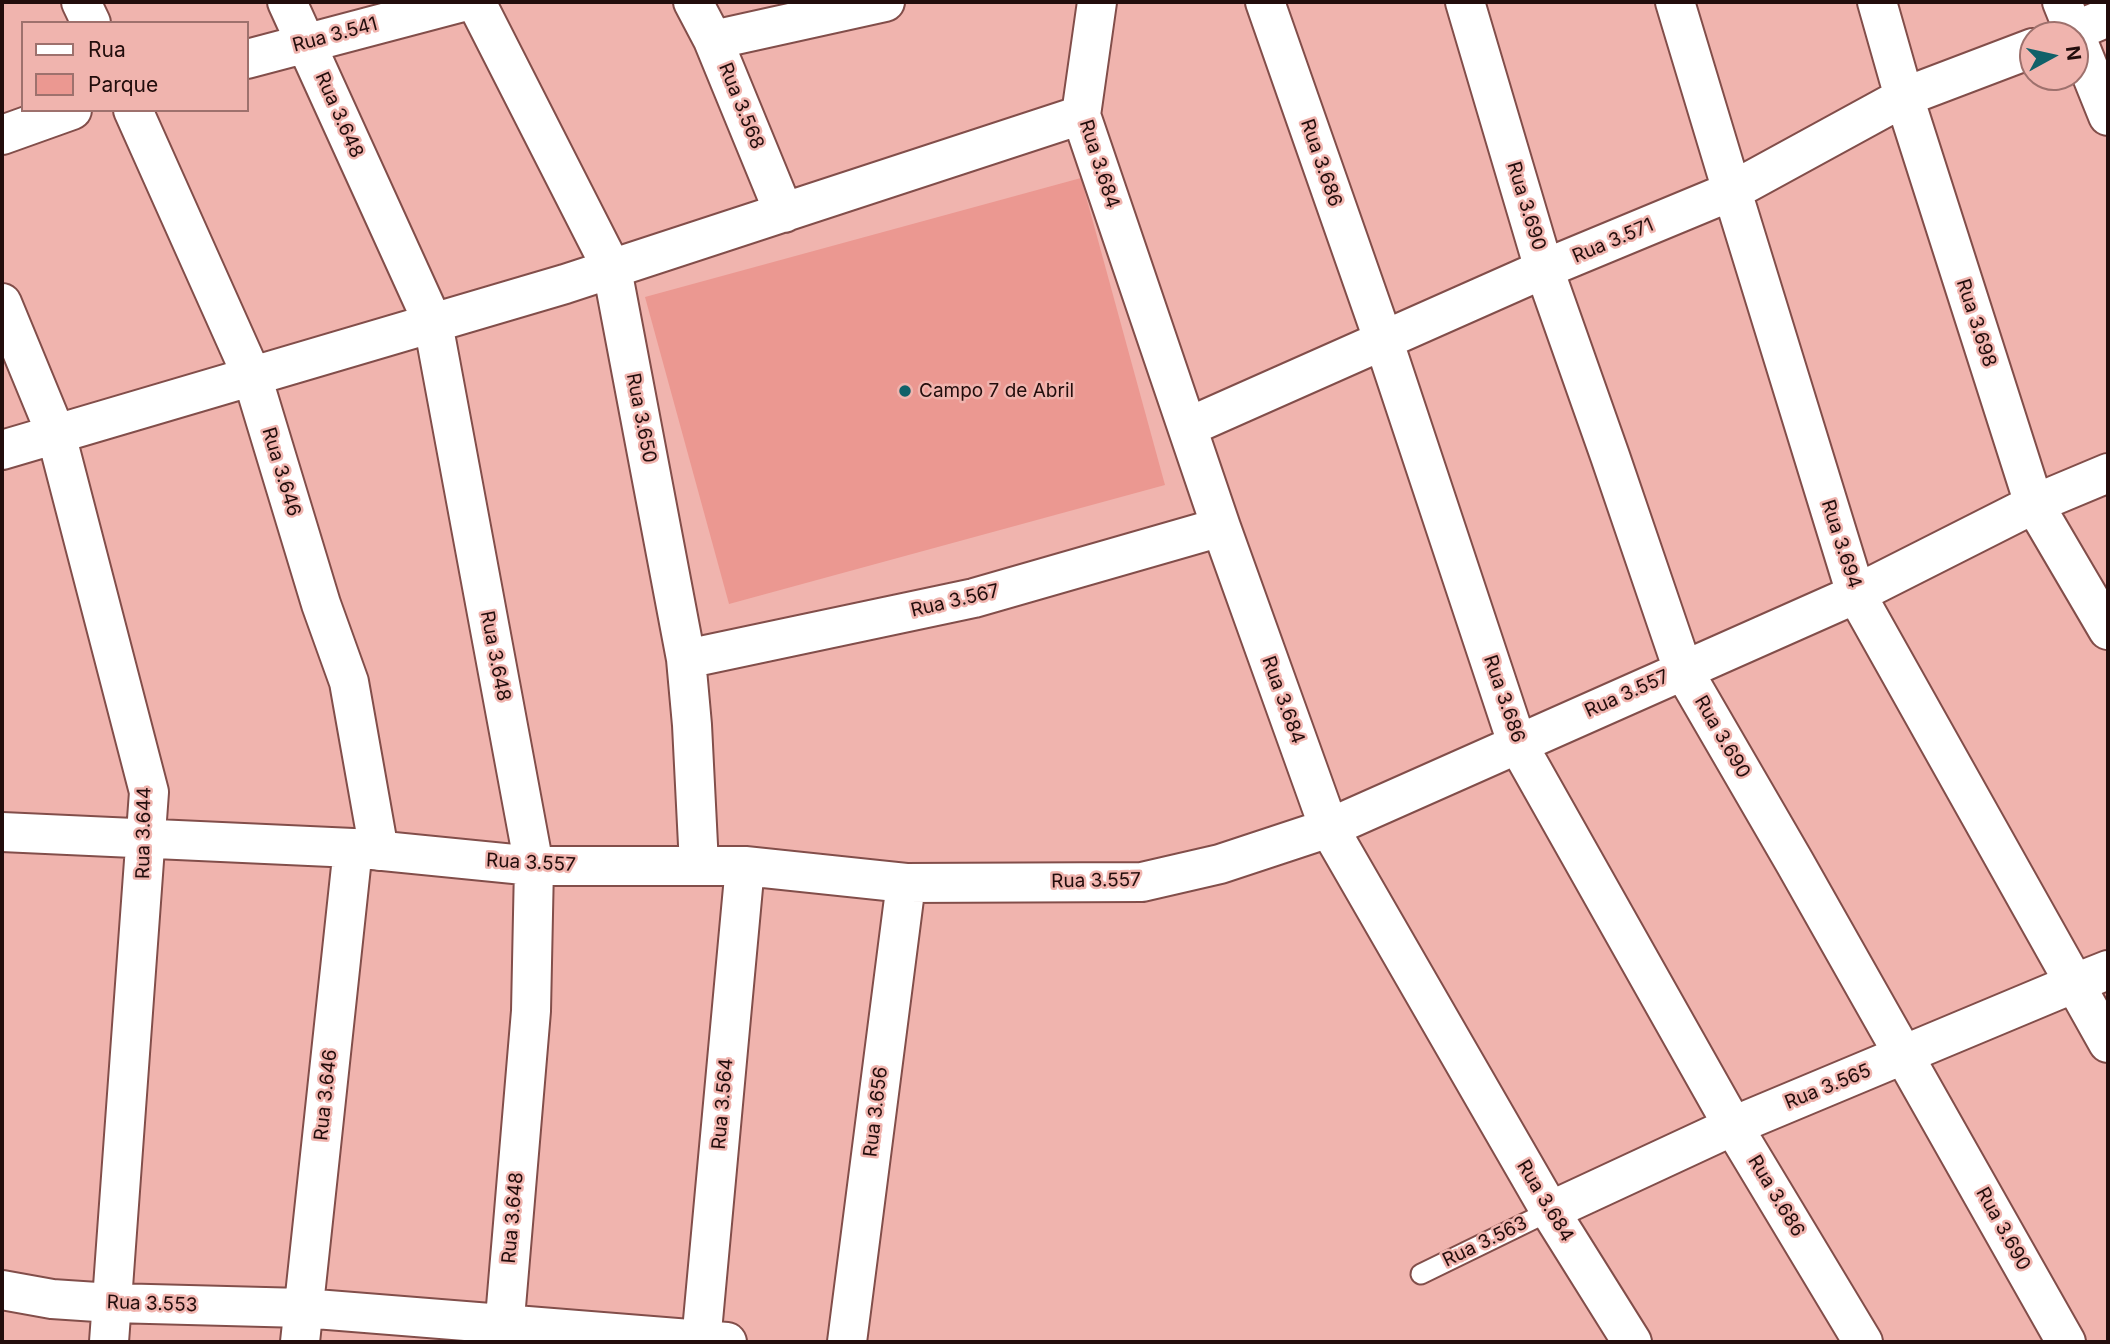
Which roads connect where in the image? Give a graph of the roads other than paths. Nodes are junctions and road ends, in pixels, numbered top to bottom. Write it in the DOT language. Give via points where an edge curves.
graph roads {
  1 [pos="81,2"];
  2 [pos="287,2"];
  3 [pos="463,2"];
  4 [pos="477,2"];
  5 [pos="693,2"];
  6 [pos="885,2"];
  7 [pos="1097,2"];
  8 [pos="1265,2"];
  9 [pos="1465,2"];
  10 [pos="1675,2"];
  11 [pos="1877,2"];
  12 [pos="90,21"];
  13 [pos="713,40"];
  14 [pos="307,42"];
  15 [pos="2019,53"];
  16 [pos="2089,56"];
  17 [pos="248,59"];
  18 [pos="1904,97"];
  19 [pos="66,112"];
  20 [pos="134,112"];
  21 [pos="1082,116"];
  22 [pos="2108,116"];
  23 [pos="2,135"];
  24 [pos="1731,191"];
  25 [pos="784,213"];
  26 [pos="612,269"];
  27 [pos="1544,269"];
  28 [pos="2,303"];
  29 [pos="433,323"];
  30 [pos="1383,339"];
  31 [pos="252,376"];
  32 [pos="1188,427"];
  33 [pos="56,434"];
  34 [pos="2,450"];
  35 [pos="2108,472"];
  36 [pos="2034,504"];
  37 [pos="1221,527"];
  38 [pos="1856,594"];
  39 [pos="2108,630"];
  40 [pos="686,659"];
  41 [pos="1683,670"];
  42 [pos="1517,743"];
  43 [pos="1329,828"];
  44 [pos="2,832"];
  45 [pos="146,840"];
  46 [pos="366,849"];
  47 [pos="534,866"];
  48 [pos="699,866"];
  49 [pos="745,866"];
  50 [pos="906,883"];
  51 [pos="2091,976"];
  52 [pos="2108,1043"];
  53 [pos="1904,1055"];
  54 [pos="1733,1126"];
  55 [pos="1550,1211"];
  56 [pos="1421,1274"];
  57 [pos="2,1290"];
  58 [pos="112,1303"];
  59 [pos="302,1325"];
  60 [pos="503,1334"];
  61 [pos="109,1342"];
  62 [pos="709,1342"];
  63 [pos="847,1342"];
  64 [pos="1632,1342"];
  65 [pos="1863,1342"];
  66 [pos="2066,1342"];
  1 -- 12 [label="street"];
  2 -- 14 [label="street, Rua 3.648"];
  3 -- 14 [label="street, Rua 3.541"];
  4 -- 26 [label="street, Rua 3.650"];
  5 -- 13 [label="street, Rua 3.568"];
  6 -- 13 [label="street"];
  7 -- 21 [label="street, Rua 3.684"];
  8 -- 30 [label="street, Rua 3.686"];
  9 -- 27 [label="street, Rua 3.690"];
  10 -- 24 [label="street, Rua 3.694"];
  11 -- 18 [label="street, Rua 3.698"];
  13 -- 25 [label="street, Rua 3.568"];
  14 -- 17 [label="street, Rua 3.541"];
  14 -- 29 [label="street, Rua 3.648"];
  15 -- 18 [label="street, Rua 3.571"];
  16 -- 22 [label="street"];
  18 -- 24 [label="street, Rua 3.571"];
  18 -- 36 [label="street, Rua 3.698"];
  19 -- 23 [label="street"];
  20 -- 31 [label="street, Rua 3.646"];
  21 -- 25 [label="street"];
  21 -- 32 [label="street, Rua 3.684"];
  24 -- 27 [label="street, Rua 3.571"];
  24 -- 38 [label="street, Rua 3.694"];
  25 -- 26 [label="street"];
  26 -- 29 [label="street"];
  26 -- 40 [label="street, Rua 3.650"];
  27 -- 30 [label="street, Rua 3.571"];
  27 -- 41 [label="street, Rua 3.690"];
  28 -- 33 [label="street, Rua 3.644"];
  29 -- 31 [label="street"];
  29 -- 47 [label="street, Rua 3.648"];
  30 -- 32 [label="street, Rua 3.571"];
  30 -- 42 [label="street, Rua 3.686"];
  31 -- 33 [label="street"];
  31 -- 46 [label="street, Rua 3.646" via="349,682"];
  32 -- 37 [label="street, Rua 3.684"];
  33 -- 34 [label="street"];
  33 -- 45 [label="street, Rua 3.644" via="149,792"];
  35 -- 36 [label="street, Rua 3.557"];
  36 -- 38 [label="street, Rua 3.557"];
  36 -- 39 [label="street, Rua 3.698"];
  37 -- 40 [label="street, Rua 3.567" via="974,598"];
  37 -- 43 [label="street, Rua 3.684"];
  38 -- 41 [label="street, Rua 3.557"];
  38 -- 51 [label="street, Rua 3.694"];
  40 -- 48 [label="street, Rua 3.650"];
  41 -- 42 [label="street, Rua 3.557"];
  41 -- 53 [label="street, Rua 3.690"];
  42 -- 43 [label="street, Rua 3.557"];
  42 -- 54 [label="street, Rua 3.686"];
  43 -- 50 [label="street, Rua 3.557" via="1220,864 1142,882"];
  43 -- 55 [label="street, Rua 3.684"];
  44 -- 45 [label="street, Rua 3.557"];
  45 -- 46 [label="street, Rua 3.557"];
  45 -- 58 [label="street, Rua 3.644"];
  46 -- 47 [label="street, Rua 3.557"];
  46 -- 59 [label="street, Rua 3.646"];
  47 -- 48 [label="street, Rua 3.557"];
  47 -- 60 [label="street, Rua 3.648" via="531,1011"];
  48 -- 49 [label="street, Rua 3.557"];
  49 -- 50 [label="street, Rua 3.557"];
  49 -- 62 [label="street, Rua 3.564"];
  50 -- 63 [label="street, Rua 3.656"];
  51 -- 52 [label="street, Rua 3.694"];
  51 -- 53 [label="street, Rua 3.565"];
  53 -- 54 [label="street, Rua 3.565"];
  53 -- 66 [label="street, Rua 3.690"];
  54 -- 55 [label="street, Rua 3.565"];
  54 -- 65 [label="street, Rua 3.686"];
  55 -- 56 [label="lane, Rua 3.563"];
  55 -- 64 [label="street, Rua 3.684"];
  57 -- 58 [label="street, Rua 3.553"];
  58 -- 59 [label="street, Rua 3.553"];
  58 -- 61 [label="street, Rua 3.644"];
  59 -- 60 [label="street, Rua 3.553"];
  60 -- 62 [label="street, Rua 3.553"];
}
